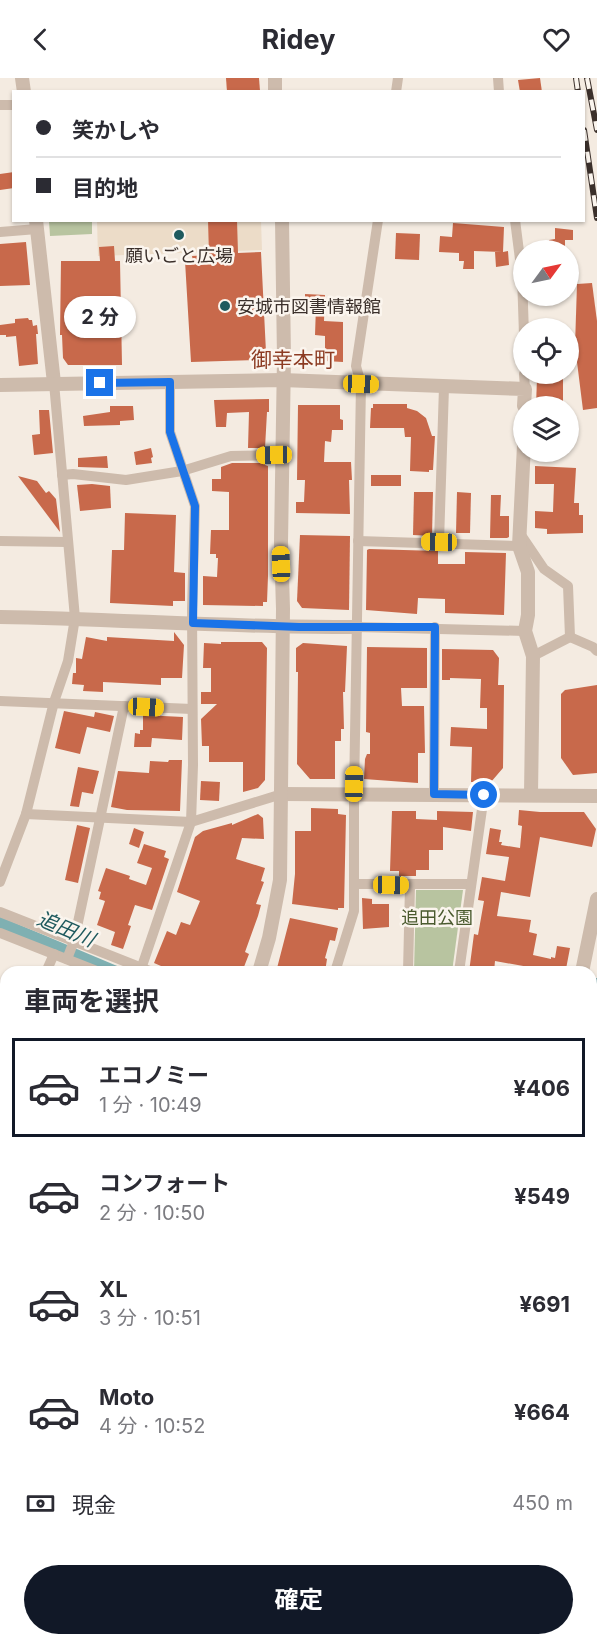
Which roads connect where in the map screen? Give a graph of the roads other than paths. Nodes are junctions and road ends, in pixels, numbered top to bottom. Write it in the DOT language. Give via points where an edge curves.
graph roads {
  1 [pos="282,222"];
  2 [pos="378,222"];
  3 [pos="515,222"];
  4 [pos="37,225"];
  5 [pos="0,232"];
  6 [pos="523,318"];
  7 [pos="282,380"];
  8 [pos="170,382"];
  9 [pos="54,383"];
  10 [pos="361,384"];
  11 [pos="525,384"];
  12 [pos="0,385"];
  13 [pos="444,387"];
  14 [pos="525,388"];
  15 [pos="525,396"];
  16 [pos="283,455"];
  17 [pos="523,462"];
  18 [pos="182,471"];
  19 [pos="62,475"];
  20 [pos="520,540"];
  21 [pos="0,541"];
  22 [pos="358,541"];
  23 [pos="67,542"];
  24 [pos="439,542"];
  25 [pos="0,617"];
  26 [pos="75,618"];
  27 [pos="193,623"];
  28 [pos="282,627"];
  29 [pos="357,627"];
  30 [pos="435,627"];
  31 [pos="525,631"];
  32 [pos="570,637"];
  33 [pos="597,651"];
  34 [pos="533,656"];
  35 [pos="0,701"];
  36 [pos="54,702"];
  37 [pos="124,706"];
  38 [pos="192,709"];
  39 [pos="282,794"];
  40 [pos="354,794"];
  41 [pos="434,794"];
  42 [pos="484,795"];
  43 [pos="531,795"];
  44 [pos="597,796"];
  45 [pos="26,814"];
  46 [pos="100,818"];
  47 [pos="191,822"];
  48 [pos="0,882"];
  49 [pos="354,884"];
  50 [pos="471,884"];
  51 [pos="410,885"];
  52 [pos="597,899"];
  53 [pos="0,912"];
  54 [pos="0,933"];
  55 [pos="74,941"];
  56 [pos="54,954"];
  57 [pos="67,959"];
  58 [pos="49,966"];
  59 [pos="84,966"];
  60 [pos="133,966"];
  61 [pos="147,966"];
  62 [pos="262,966"];
  63 [pos="337,966"];
  64 [pos="408,966"];
  65 [pos="460,966"];
  66 [pos="583,966"];
  1 -- 7 [label="street"];
  2 -- 10 [label="street" via="356,366"];
  3 -- 6 [label="street"];
  4 -- 5 [label="street"];
  4 -- 9 [label="street"];
  7 -- 8 [label="street"];
  7 -- 10 [label="street"];
  7 -- 16 [label="street"];
  8 -- 9 [label="street"];
  8 -- 18 [label="street" via="170,432"];
  9 -- 12 [label="street"];
  9 -- 19 [label="street"];
  10 -- 13 [label="street"];
  10 -- 22 [label="street"];
  11 -- 14 [label="street"];
  13 -- 14 [label="street"];
  13 -- 24 [label="street"];
  14 -- 15 [label="street"];
  16 -- 18 [label="street" via="231,456"];
  16 -- 28 [label="street"];
  17 -- 20 [label="street"];
  18 -- 19 [label="street" via="126,480"];
  18 -- 27 [label="street" via="195,506"];
  19 -- 23 [label="street"];
  20 -- 24 [label="street"];
  20 -- 31 [label="street" via="528,572"];
  20 -- 32 [label="street" via="544,569 568,586"];
  21 -- 23 [label="street"];
  22 -- 24 [label="street"];
  22 -- 29 [label="street"];
  23 -- 26 [label="street"];
  25 -- 26 [label="street"];
  26 -- 27 [label="street"];
  26 -- 36 [label="street" via="68,661"];
  27 -- 28 [label="street"];
  27 -- 38 [label="street"];
  28 -- 29 [label="street"];
  28 -- 39 [label="street"];
  29 -- 30 [label="street"];
  29 -- 40 [label="street"];
  30 -- 31 [label="street"];
  30 -- 41 [label="street"];
  31 -- 34 [label="street"];
  32 -- 33 [label="street"];
  32 -- 34 [label="street"];
  34 -- 43 [label="street"];
  35 -- 36 [label="street"];
  36 -- 37 [label="street"];
  36 -- 45 [label="street"];
  37 -- 38 [label="street"];
  37 -- 46 [label="street"];
  38 -- 47 [label="street"];
  39 -- 40 [label="street"];
  39 -- 47 [label="street"];
  39 -- 62 [label="street" via="280,880"];
  40 -- 41 [label="street"];
  40 -- 49 [label="street"];
  41 -- 42 [label="street"];
  42 -- 43 [label="street"];
  42 -- 50 [label="street"];
  43 -- 44 [label="street"];
  45 -- 46 [label="street"];
  45 -- 48 [label="street"];
  46 -- 47 [label="street"];
  46 -- 55 [label="street"];
  47 -- 61 [label="street"];
  49 -- 51 [label="street"];
  49 -- 63 [label="street" via="354,911"];
  50 -- 51 [label="street"];
  50 -- 65 [label="street"];
  51 -- 64 [label="street"];
  52 -- 66 [label="street"];
  53 -- 55 [label="street"];
  54 -- 56 [label="street"];
  55 -- 57 [label="street"];
  55 -- 60 [label="street"];
  56 -- 57 [label="street"];
  56 -- 58 [label="street"];
  57 -- 59 [label="street"];
}
